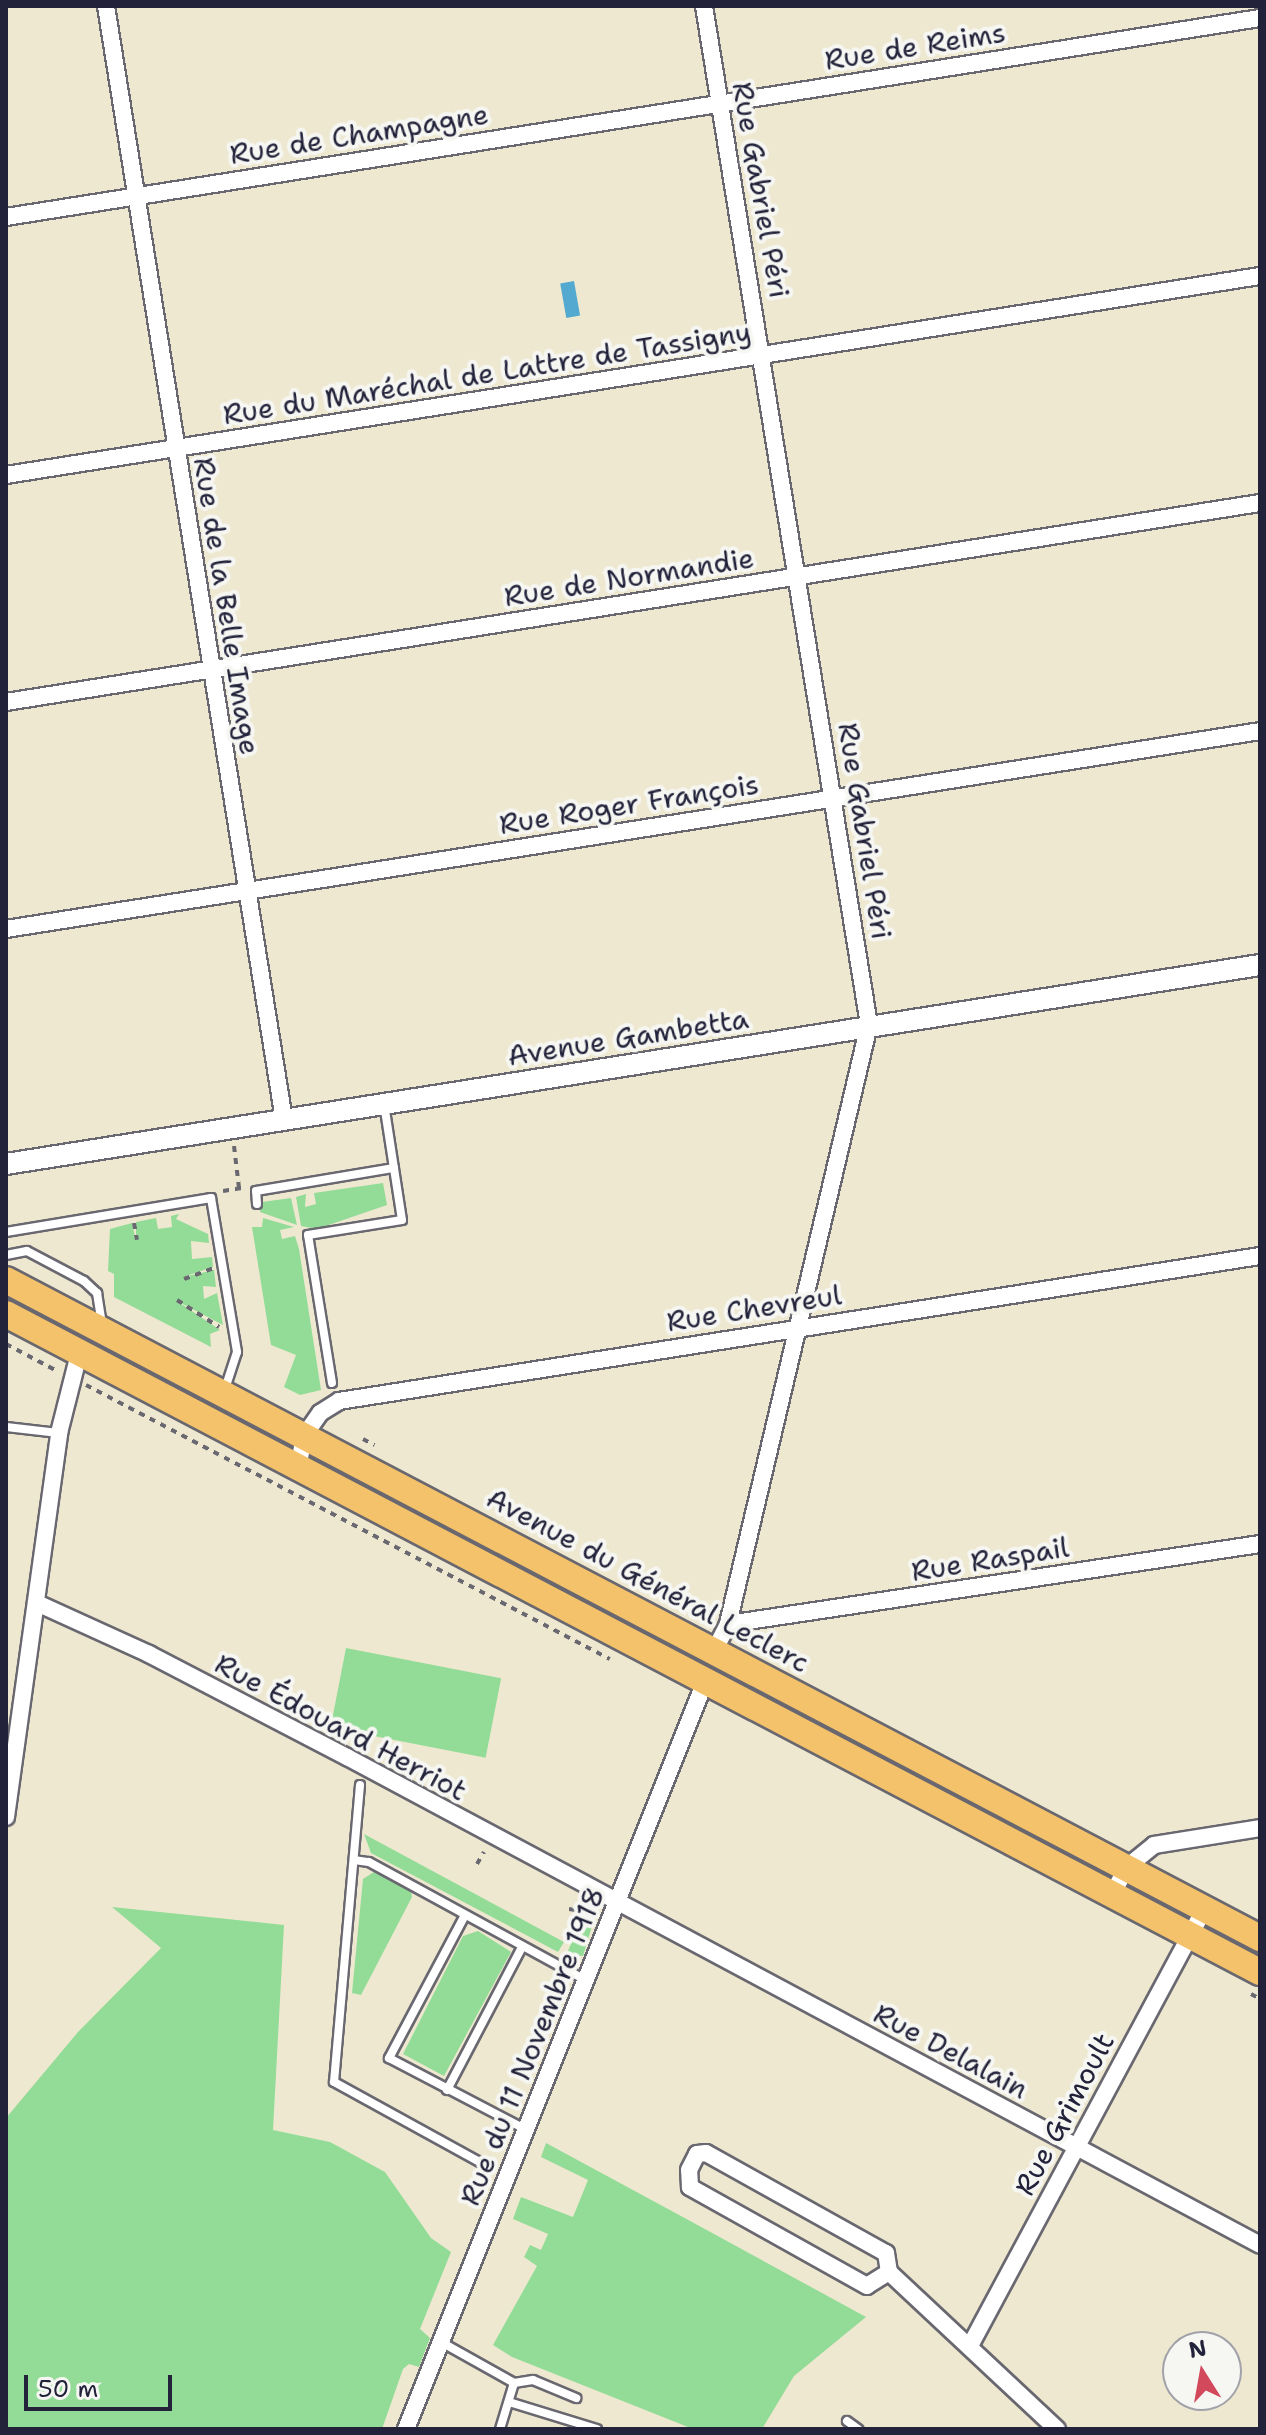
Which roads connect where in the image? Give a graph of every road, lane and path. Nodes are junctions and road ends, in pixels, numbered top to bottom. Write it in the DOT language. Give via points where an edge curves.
graph roads {
  1 [pos="106,6"];
  2 [pos="704,6"];
  3 [pos="1260,18"];
  4 [pos="720,103"];
  5 [pos="136,196"];
  6 [pos="6,217"];
  7 [pos="1260,276"];
  8 [pos="764,356"];
  9 [pos="175,449"];
  10 [pos="6,475"];
  11 [pos="1260,503"];
  12 [pos="797,577"];
  13 [pos="212,670"];
  14 [pos="6,702"];
  15 [pos="1260,731"];
  16 [pos="834,798"];
  17 [pos="247,889"];
  18 [pos="6,929"];
  19 [pos="1260,965"];
  20 [pos="869,1025"];
  21 [pos="384,1104"];
  22 [pos="284,1120"];
  23 [pos="6,1164"];
  24 [pos="394,1168"];
  25 [pos="256,1191"];
  26 [pos="211,1198"];
  27 [pos="257,1204"];
  28 [pos="6,1232"];
  29 [pos="6,1255"];
  30 [pos="1260,1256"];
  31 [pos="223,1267"];
  32 [pos="184,1279"];
  33 [pos="6,1280"];
  34 [pos="177,1300"];
  35 [pos="6,1314"];
  36 [pos="795,1328"];
  37 [pos="233,1329"];
  38 [pos="102,1333"];
  39 [pos="6,1344"];
  40 [pos="79,1354"];
  41 [pos="58,1371"];
  42 [pos="332,1383"];
  43 [pos="83,1384"];
  44 [pos="221,1396"];
  45 [pos="6,1427"];
  46 [pos="59,1433"];
  47 [pos="304,1436"];
  48 [pos="363,1439"];
  49 [pos="374,1445"];
  50 [pos="298,1468"];
  51 [pos="1260,1544"];
  52 [pos="37,1603"];
  53 [pos="728,1624"];
  54 [pos="714,1652"];
  55 [pos="624,1665"];
  56 [pos="705,1682"];
  57 [pos="360,1785"];
  58 [pos="6,1817"];
  59 [pos="1260,1828"];
  60 [pos="484,1852"];
  61 [pos="354,1860"];
  62 [pos="477,1864"];
  63 [pos="1127,1867"];
  64 [pos="1112,1895"];
  65 [pos="618,1904"];
  66 [pos="569,1909"];
  67 [pos="1204,1909"];
  68 [pos="594,1913"];
  69 [pos="464,1917"];
  70 [pos="1189,1936"];
  71 [pos="1260,1938"];
  72 [pos="522,1947"];
  73 [pos="1260,1972"];
  74 [pos="588,1981"];
  75 [pos="447,2090"];
  76 [pos="529,2132"];
  77 [pos="1077,2147"];
  78 [pos="485,2165"];
  79 [pos="1260,2245"];
  80 [pos="889,2272"];
  81 [pos="441,2342"];
  82 [pos="971,2344"];
  83 [pos="514,2383"];
  84 [pos="576,2398"];
  85 [pos="509,2402"];
  86 [pos="847,2421"];
  87 [pos="406,2429"];
  88 [pos="500,2429"];
  89 [pos="597,2429"];
  90 [pos="858,2429"];
  91 [pos="1057,2429"];
  1 -- 5 [label="street, Rue de la Belle Image"];
  2 -- 4 [label="street, Rue Gabriel Péri"];
  3 -- 4 [label="street, Rue de Reims"];
  4 -- 5 [label="street, Rue de Champagne"];
  4 -- 8 [label="street, Rue Gabriel Péri"];
  5 -- 6 [label="street, Rue de Champagne"];
  5 -- 9 [label="street, Rue de la Belle Image"];
  7 -- 8 [label="street, Rue du Maréchal de Lattre de Tassigny"];
  8 -- 9 [label="street, Rue du Maréchal de Lattre de Tassigny"];
  8 -- 12 [label="street, Rue Gabriel Péri"];
  9 -- 10 [label="street, Rue du Maréchal de Lattre de Tassigny"];
  9 -- 13 [label="street, Rue de la Belle Image"];
  11 -- 12 [label="street, Rue de Normandie"];
  12 -- 13 [label="street, Rue de Normandie"];
  12 -- 16 [label="street, Rue Gabriel Péri"];
  13 -- 14 [label="street, Rue de Normandie"];
  13 -- 17 [label="street, Rue de la Belle Image"];
  15 -- 16 [label="street, Rue Roger François"];
  16 -- 17 [label="street, Rue Roger François"];
  16 -- 20 [label="street, Rue Gabriel Péri"];
  17 -- 18 [label="street, Rue Roger François"];
  17 -- 22 [label="street, Rue de la Belle Image"];
  19 -- 20 [label="street, Avenue Gambetta"];
  20 -- 21 [label="street, Avenue Gambetta"];
  20 -- 36 [label="street, Rue Gabriel Péri"];
  21 -- 22 [label="street, Avenue Gambetta"];
  21 -- 24 [label="lane"];
  22 -- 23 [label="street, Avenue Gambetta"];
  24 -- 25 [label="lane"];
  24 -- 42 [label="lane" via="402,1220 308,1235"];
  25 -- 26 [label="path" via="254,1186 239,1188"];
  25 -- 27 [label="lane"];
  26 -- 28 [label="lane"];
  26 -- 31 [label="lane"];
  29 -- 38 [label="lane" via="27,1251 84,1281 97,1293"];
  30 -- 36 [label="street, Rue Chevreul"];
  31 -- 32 [label="path"];
  31 -- 37 [label="lane"];
  33 -- 38 [label="main road, Avenue du Général Leclerc"];
  34 -- 37 [label="path" via="224,1330"];
  35 -- 40 [label="main road"];
  36 -- 47 [label="street, Rue Chevreul" via="339,1401 320,1413"];
  36 -- 53 [label="street, Rue Gabriel Péri"];
  37 -- 44 [label="lane" via="237,1352"];
  38 -- 40 [label="main road"];
  38 -- 44 [label="main road, Avenue du Général Leclerc"];
  39 -- 41 [label="path"];
  40 -- 46 [label="street"];
  40 -- 50 [label="main road"];
  43 -- 55 [label="path"];
  44 -- 47 [label="main road, Avenue du Général Leclerc"];
  45 -- 46 [label="lane"];
  46 -- 52 [label="street"];
  47 -- 50 [label="street"];
  47 -- 54 [label="main road, Avenue du Général Leclerc"];
  48 -- 49 [label="path"];
  50 -- 56 [label="main road"];
  51 -- 53 [label="street, Rue Raspail"];
  52 -- 58 [label="street"];
  52 -- 65 [label="street, Rue Édouard Herriot" via="149,1654"];
  53 -- 54 [label="street, Rue Gabriel Péri"];
  54 -- 56 [label="main road"];
  54 -- 63 [label="main road, Avenue du Général Leclerc"];
  56 -- 64 [label="main road"];
  56 -- 65 [label="street, Rue du 11 Novembre 1918"];
  57 -- 61 [label="lane"];
  59 -- 63 [label="street" via="1160,1843"];
  60 -- 62 [label="path"];
  61 -- 69 [label="lane" via="369,1862"];
  61 -- 78 [label="lane" via="334,2082"];
  63 -- 64 [label="street"];
  63 -- 67 [label="main road, Avenue du Général Leclerc"];
  64 -- 70 [label="main road"];
  65 -- 74 [label="street, Rue du 11 Novembre 1918"];
  65 -- 77 [label="street, Rue Delalain"];
  66 -- 68 [label="path"];
  67 -- 70 [label="street, Rue Grimoult"];
  67 -- 71 [label="main road, Avenue du Général Leclerc"];
  69 -- 72 [label="lane"];
  69 -- 75 [label="lane" via="389,2058"];
  70 -- 73 [label="main road"];
  70 -- 77 [label="street, Rue Grimoult"];
  72 -- 74 [label="lane"];
  72 -- 75 [label="lane"];
  74 -- 76 [label="street, Rue du 11 Novembre 1918"];
  75 -- 76 [label="lane"];
  76 -- 81 [label="street, Rue du 11 Novembre 1918"];
  77 -- 79 [label="street, Rue Delalain"];
  77 -- 82 [label="street, Rue Grimoult"];
  80 -- 80 [label="street" via="886,2253 706,2153 697,2154 689,2170 690,2187 867,2286"];
  80 -- 82 [label="street"];
  81 -- 83 [label="lane"];
  81 -- 87 [label="street, Rue du 11 Novembre 1918"];
  82 -- 91 [label="street"];
  83 -- 84 [label="lane" via="533,2380"];
  83 -- 85 [label="lane"];
  85 -- 88 [label="lane"];
  85 -- 89 [label="lane"];
  86 -- 90 [label="lane"];
}
